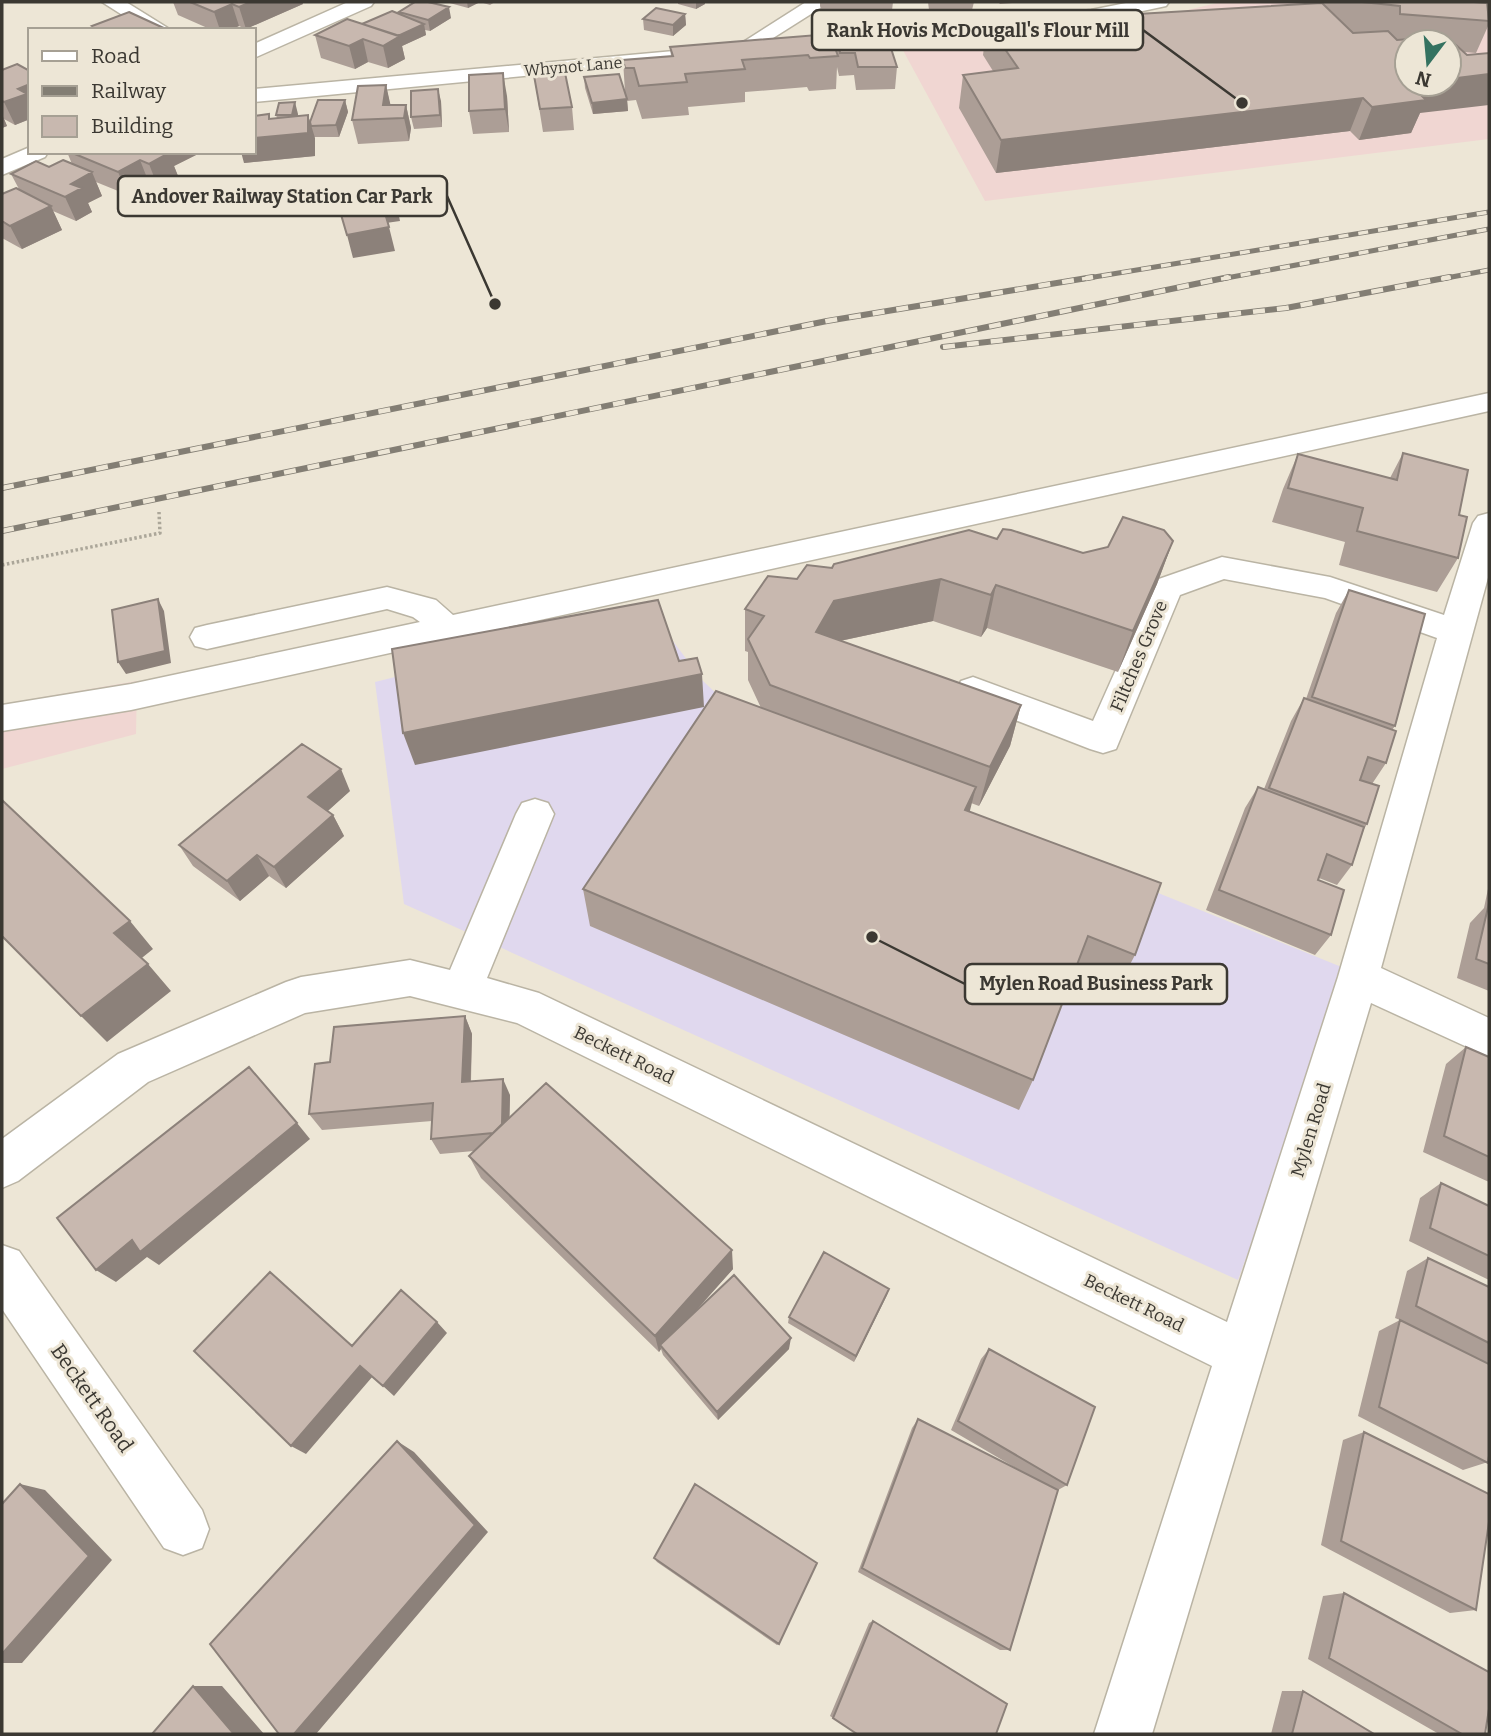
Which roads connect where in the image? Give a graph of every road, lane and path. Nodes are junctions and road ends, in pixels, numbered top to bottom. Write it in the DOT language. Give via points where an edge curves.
graph roads {
  1 [pos="112,2"];
  2 [pos="363,2"];
  3 [pos="820,2"];
  4 [pos="1159,2"];
  5 [pos="158,28"];
  6 [pos="256,51"];
  7 [pos="696,55"];
  8 [pos="256,82"];
  9 [pos="279,94"];
  10 [pos="256,96"];
  11 [pos="33,154"];
  12 [pos="2,168"];
  13 [pos="1489,402"];
  14 [pos="159,512"];
  15 [pos="1489,523"];
  16 [pos="2,565"];
  17 [pos="445,629"];
  18 [pos="1455,632"];
  19 [pos="207,637"];
  20 [pos="941,678"];
  21 [pos="2,718"];
  22 [pos="535,814"];
  23 [pos="1359,977"];
  24 [pos="461,991"];
  25 [pos="1489,1038"];
  26 [pos="2,1166"];
  27 [pos="2,1268"];
  28 [pos="1242,1355"];
  29 [pos="183,1529"];
  30 [pos="1124,1734"];
  1 -- 5 [label="street"];
  2 -- 6 [label="street"];
  3 -- 4 [label="street" via="730,52 1091,16"];
  7 -- 9 [label="street, Whynot Lane"];
  8 -- 9 [label="street"];
  9 -- 10 [label="street, Whynot Lane"];
  11 -- 12 [label="street"];
  13 -- 17 [label="street"];
  14 -- 16 [label="path" via="160,533"];
  15 -- 18 [label="street, Mylen Road"];
  17 -- 19 [label="street" via="424,608 387,598"];
  17 -- 21 [label="street" via="131,697"];
  18 -- 20 [label="street, Filtches Grove" via="1330,588 1222,568 1167,588 1103,738"];
  18 -- 23 [label="street, Mylen Road"];
  22 -- 24 [label="street"];
  23 -- 25 [label="street"];
  23 -- 28 [label="street, Mylen Road"];
  24 -- 26 [label="street, Beckett Road" via="410,978 301,995 133,1068"];
  24 -- 28 [label="street, Beckett Road" via="524,1006"];
  27 -- 29 [label="street, Beckett Road"];
  28 -- 30 [label="street, Mylen Road"];
}
